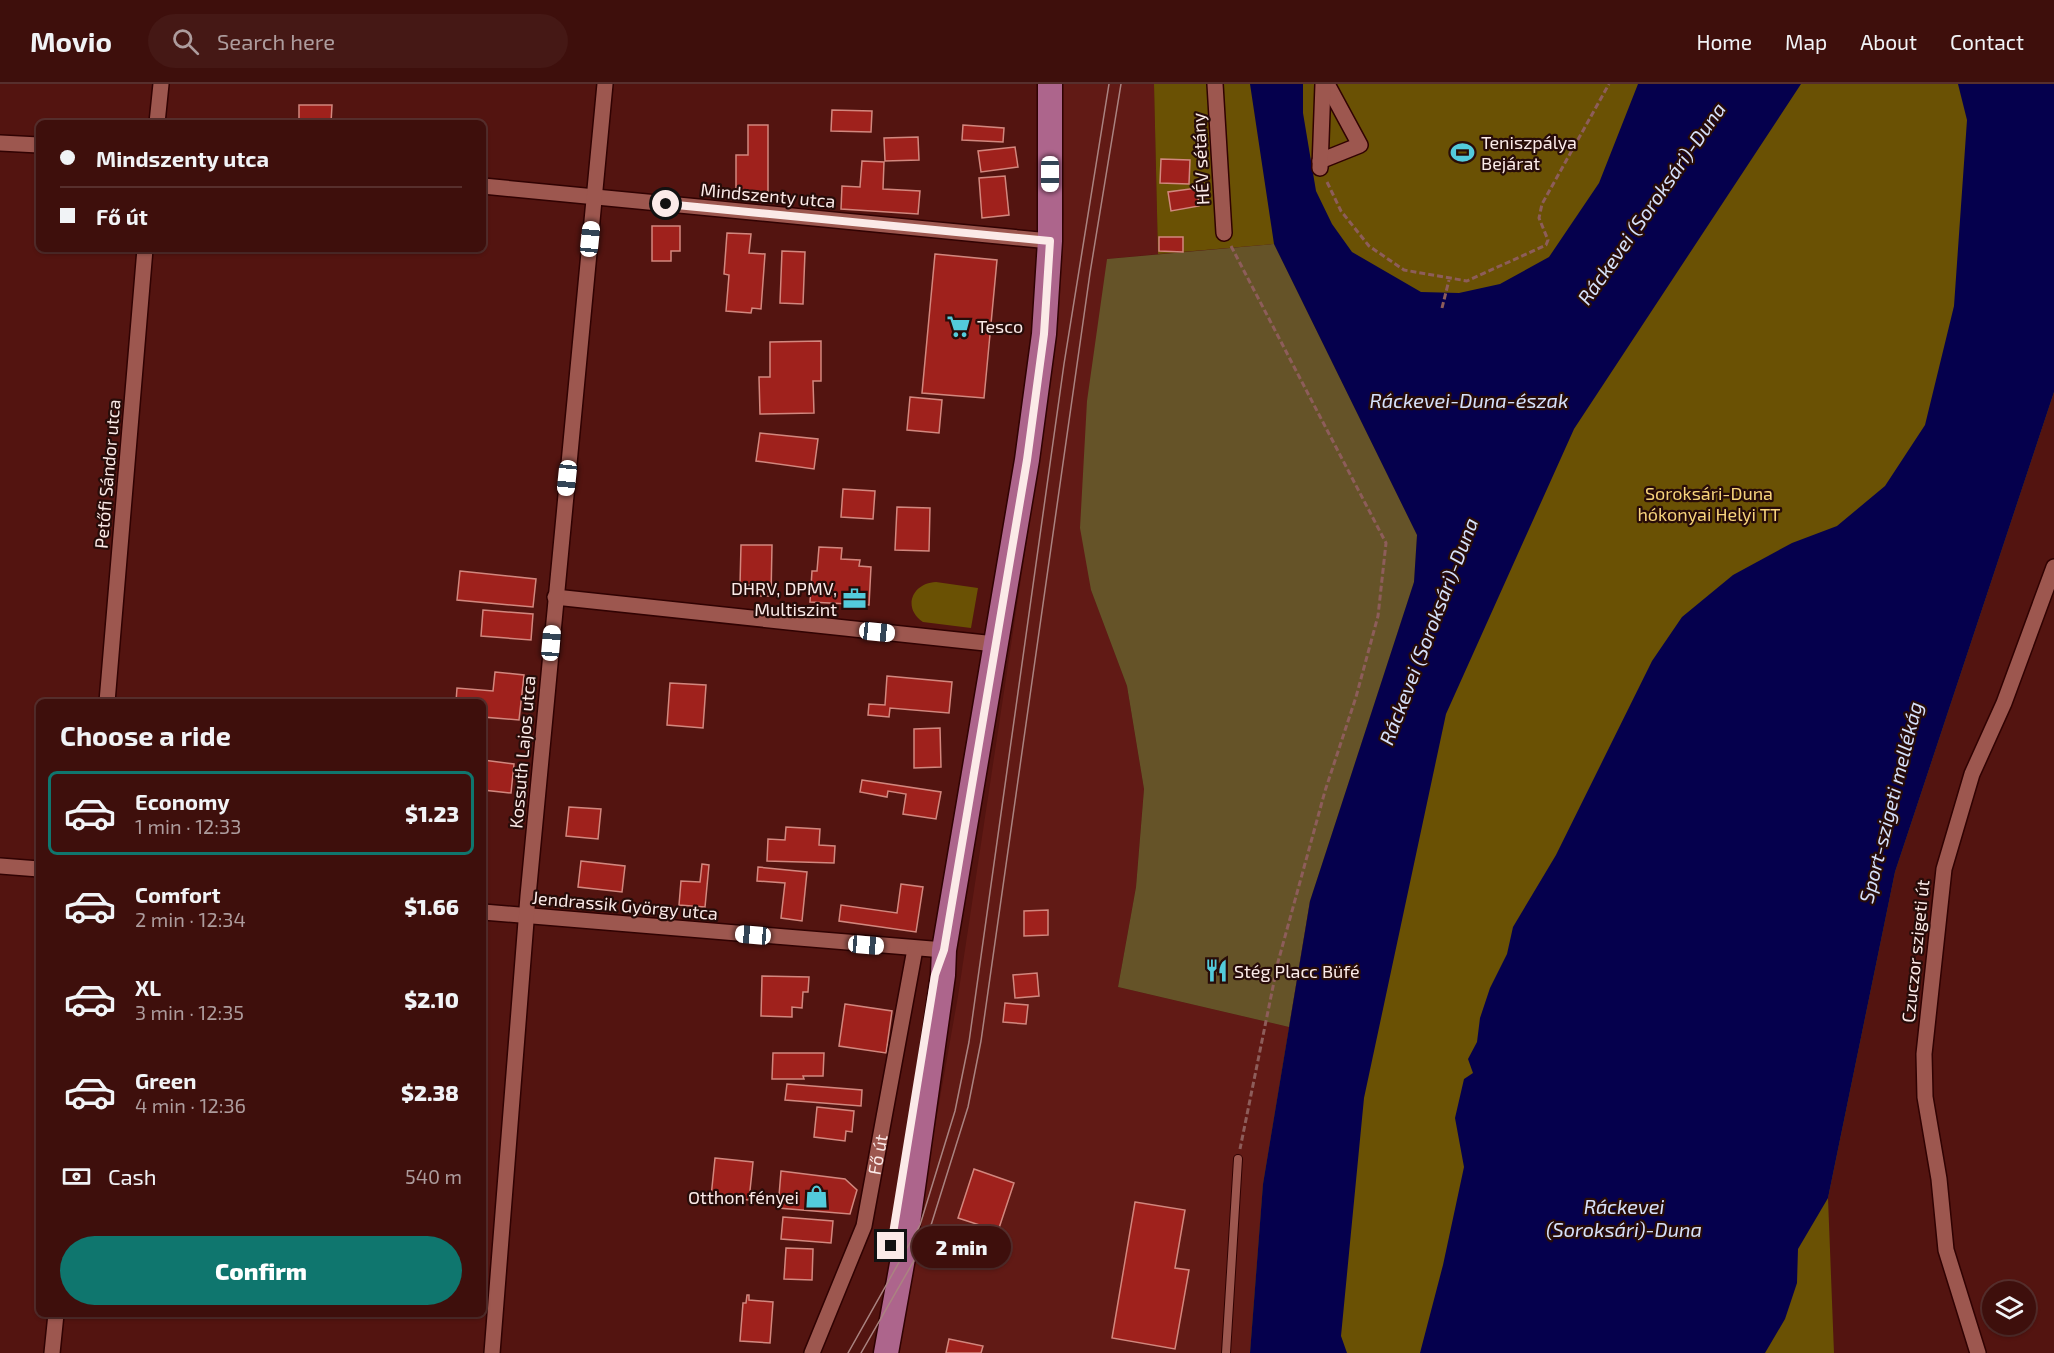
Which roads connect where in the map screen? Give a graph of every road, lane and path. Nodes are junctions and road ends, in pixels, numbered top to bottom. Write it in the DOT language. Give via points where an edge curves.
graph roads {
  1 [pos="161,84"];
  2 [pos="606,84"];
  3 [pos="1050,84"];
  4 [pos="1215,84"];
  5 [pos="1323,84"];
  6 [pos="1327,84"];
  7 [pos="1609,84"];
  8 [pos="157,120"];
  9 [pos="0,143"];
  10 [pos="36,145"];
  11 [pos="1320,165"];
  12 [pos="486,186"];
  13 [pos="594,198"];
  14 [pos="1224,233"];
  15 [pos="1050,241"];
  16 [pos="146,252"];
  17 [pos="1449,280"];
  18 [pos="1442,308"];
  19 [pos="2054,567"];
  20 [pos="555,597"];
  21 [pos="995,644"];
  22 [pos="107,699"];
  23 [pos="0,866"];
  24 [pos="36,869"];
  25 [pos="486,912"];
  26 [pos="526,916"];
  27 [pos="915,949"];
  28 [pos="944,950"];
  29 [pos="1238,1160"];
  30 [pos="56,1317"];
  31 [pos="52,1353"];
  32 [pos="492,1353"];
  33 [pos="812,1353"];
  34 [pos="874,1353"];
  35 [pos="886,1353"];
  36 [pos="1226,1353"];
  37 [pos="1978,1353"];
  1 -- 8 [label="street"];
  2 -- 13 [label="street, Kossuth Lajos utca"];
  3 -- 15 [label="main road, Fő út"];
  4 -- 14 [label="street, HÉV sétány"];
  5 -- 11 [label="street"];
  6 -- 11 [label="street" via="1360,145"];
  7 -- 17 [label="path" via="1542,204 1539,218 1548,240 1546,245 1467,281"];
  9 -- 10 [label="street"];
  11 -- 17 [label="path" via="1341,211 1369,246 1404,270"];
  12 -- 13 [label="street, Mindszenty utca"];
  13 -- 15 [label="street, Mindszenty utca"];
  13 -- 20 [label="street, Kossuth Lajos utca"];
  14 -- 29 [label="path" via="1386,543 1378,616 1278,962"];
  15 -- 21 [label="main road, Fő út" via="1043,346"];
  16 -- 22 [label="street, Petőfi Sándor utca"];
  17 -- 18 [label="path"];
  19 -- 37 [label="street, Czuczor szigeti út" via="2004,703 1972,774 1944,869 1924,1054 1925,1097 1940,1179 1946,1250"];
  20 -- 21 [label="street"];
  20 -- 26 [label="street, Kossuth Lajos utca"];
  21 -- 28 [label="main road, Fő út"];
  23 -- 24 [label="street"];
  25 -- 26 [label="street, Jendrassik György utca"];
  26 -- 27 [label="street, Jendrassik György utca"];
  26 -- 32 [label="street, Kossuth Lajos utca"];
  27 -- 28 [label="street, Jendrassik György utca"];
  27 -- 33 [label="street, Fő út" via="864,1226"];
  28 -- 34 [label="main road, Fő út" via="935,975"];
  28 -- 35 [label="main road, Fő út" via="916,1166"];
  29 -- 36 [label="lane"];
  30 -- 31 [label="street"];
}
